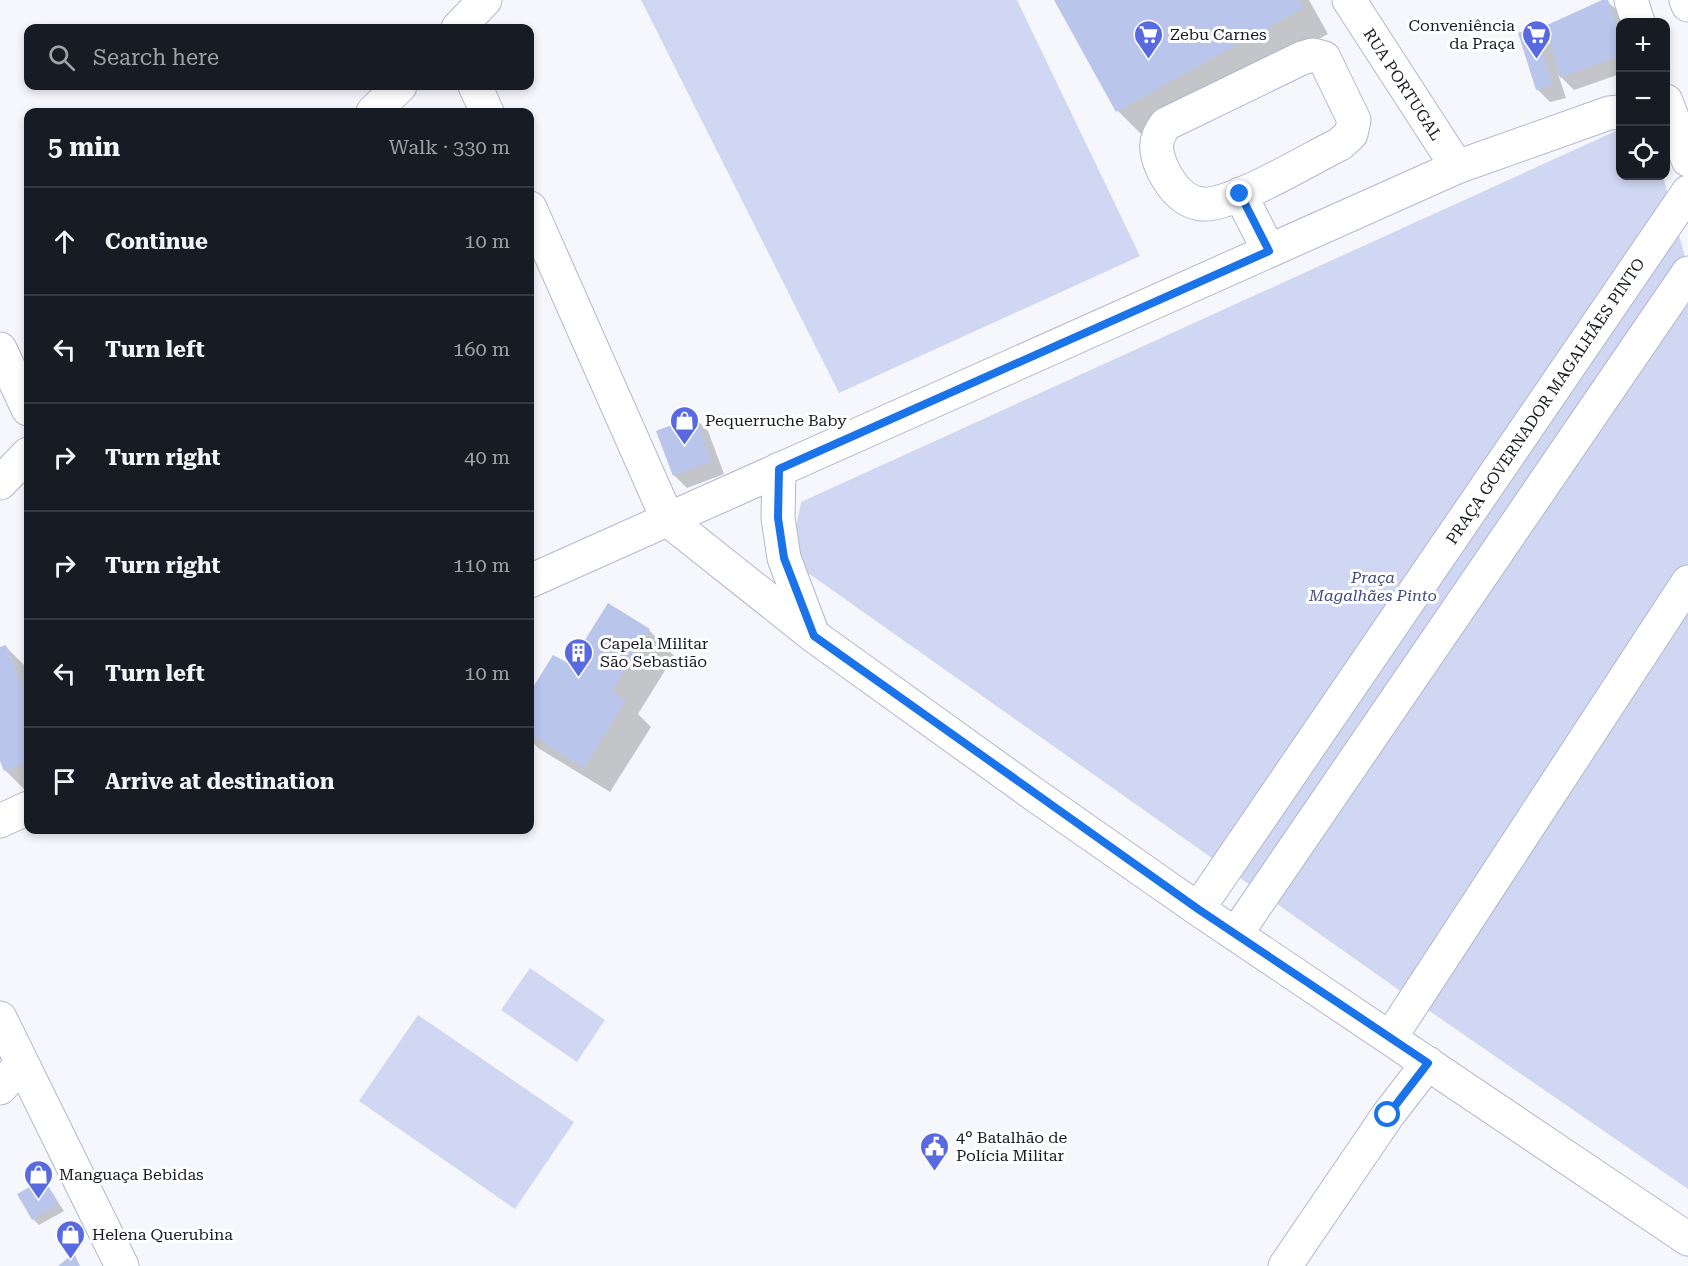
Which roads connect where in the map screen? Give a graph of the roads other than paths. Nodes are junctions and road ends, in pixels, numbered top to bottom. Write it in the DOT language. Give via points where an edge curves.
graph roads {
  1 [pos="485,0"];
  2 [pos="1349,0"];
  3 [pos="1631,0"];
  4 [pos="1686,0"];
  5 [pos="1688,5"];
  6 [pos="1637,18"];
  7 [pos="462,24"];
  8 [pos="396,90"];
  9 [pos="477,90"];
  10 [pos="377,108"];
  11 [pos="485,108"];
  12 [pos="1616,112"];
  13 [pos="1673,116"];
  14 [pos="1688,160"];
  15 [pos="1457,167"];
  16 [pos="1688,192"];
  17 [pos="1240,194"];
  18 [pos="534,217"];
  19 [pos="1269,251"];
  20 [pos="1688,273"];
  21 [pos="0,349"];
  22 [pos="24,400"];
  23 [pos="24,458"];
  24 [pos="779,469"];
  25 [pos="0,483"];
  26 [pos="668,520"];
  27 [pos="534,579"];
  28 [pos="1688,582"];
  29 [pos="814,636"];
  30 [pos="24,810"];
  31 [pos="0,820"];
  32 [pos="1198,909"];
  33 [pos="1236,934"];
  34 [pos="0,1018"];
  35 [pos="1390,1038"];
  36 [pos="1428,1063"];
  37 [pos="22,1064"];
  38 [pos="0,1088"];
  39 [pos="1688,1239"];
  40 [pos="123,1266"];
  41 [pos="1285,1266"];
  1 -- 7 [label="street"];
  2 -- 15 [label="street, RUA PORTUGAL"];
  3 -- 6 [label="street"];
  4 -- 5 [label="street"];
  8 -- 10 [label="street"];
  9 -- 11 [label="street"];
  12 -- 15 [label="street"];
  13 -- 14 [label="street"];
  15 -- 19 [label="street"];
  16 -- 32 [label="street, PRAÇA GOVERNADOR MAGALHÃES PINTO"];
  17 -- 17 [label="street" via="1206,205 1182,196 1169,182 1155,148 1158,134 1166,124 1302,58 1324,58 1354,120 1351,134 1340,144"];
  17 -- 19 [label="street"];
  18 -- 26 [label="street"];
  19 -- 24 [label="street"];
  20 -- 33 [label="street"];
  21 -- 22 [label="street"];
  23 -- 25 [label="street"];
  24 -- 26 [label="street"];
  24 -- 29 [label="street" via="778,518 784,558"];
  26 -- 27 [label="street"];
  26 -- 29 [label="street"];
  28 -- 35 [label="street"];
  29 -- 32 [label="street"];
  30 -- 31 [label="street"];
  32 -- 33 [label="street"];
  33 -- 35 [label="street"];
  34 -- 37 [label="street"];
  35 -- 36 [label="street"];
  36 -- 39 [label="street"];
  36 -- 41 [label="street"];
  37 -- 38 [label="street"];
  37 -- 40 [label="street"];
}
